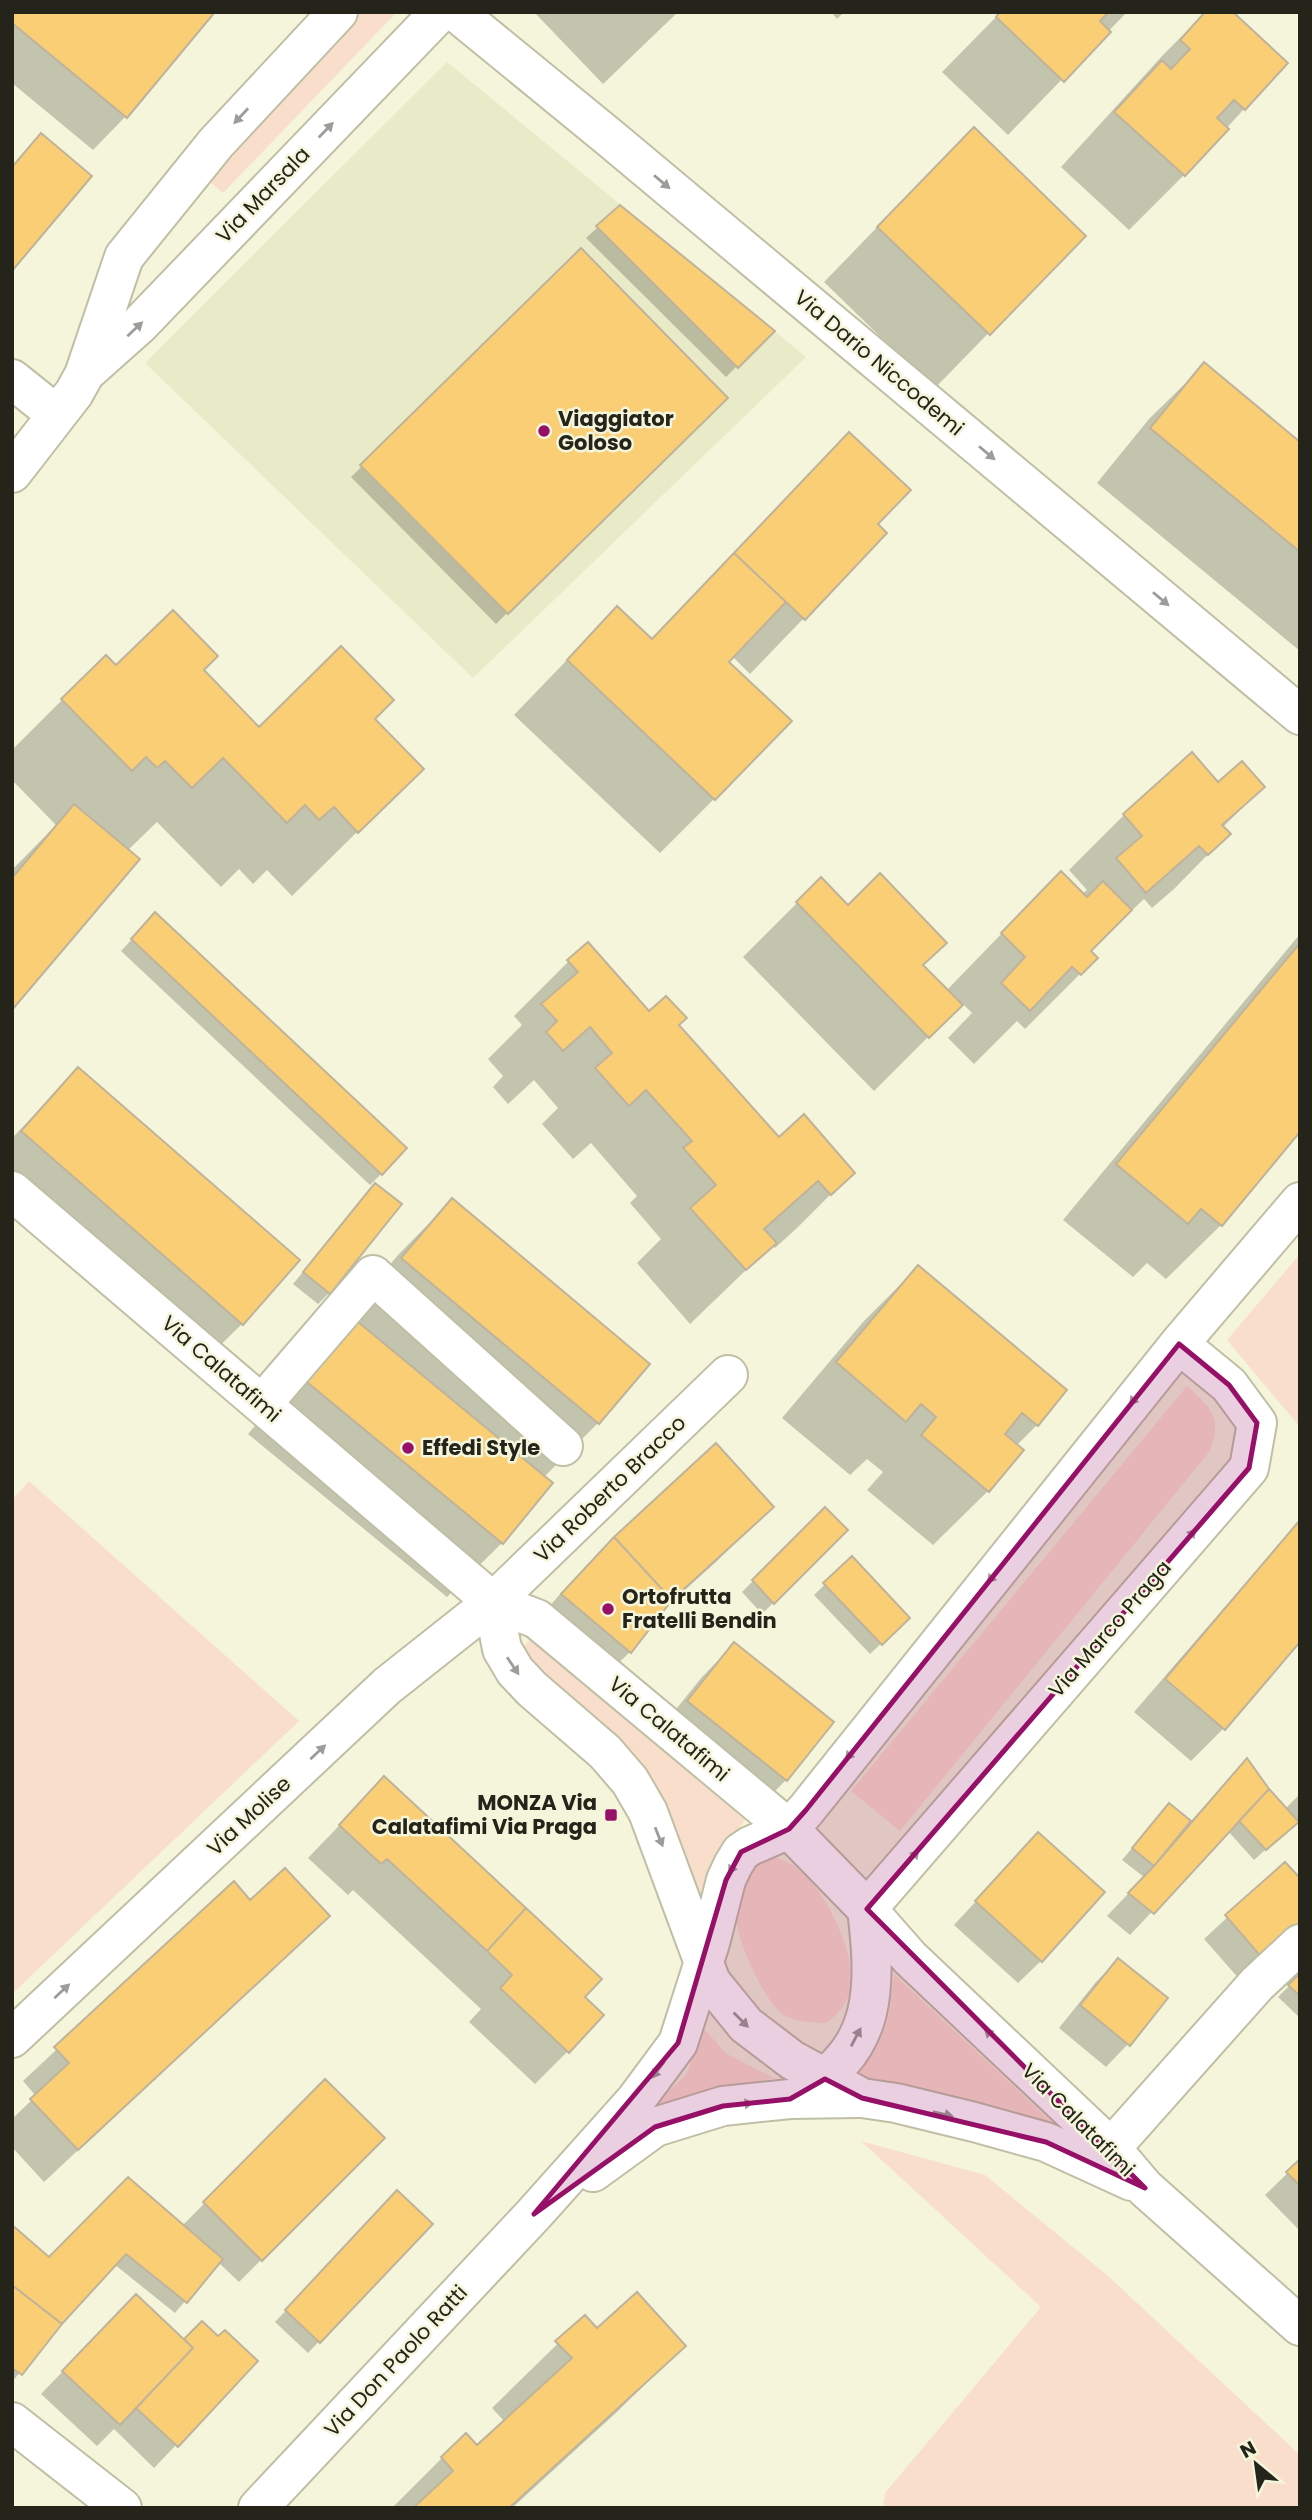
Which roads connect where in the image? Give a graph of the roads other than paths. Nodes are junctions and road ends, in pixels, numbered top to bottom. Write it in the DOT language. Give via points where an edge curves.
graph roads {
  1 [pos="338,12"];
  2 [pos="440,12"];
  3 [pos="456,12"];
  4 [pos="84,375"];
  5 [pos="12,379"];
  6 [pos="57,415"];
  7 [pos="12,473"];
  8 [pos="1300,715"];
  9 [pos="12,1191"];
  10 [pos="1300,1202"];
  11 [pos="1179,1343"];
  12 [pos="727,1375"];
  13 [pos="262,1404"];
  14 [pos="563,1446"];
  15 [pos="493,1602"];
  16 [pos="789,1829"];
  17 [pos="867,1909"];
  18 [pos="1300,1944"];
  19 [pos="703,1964"];
  20 [pos="12,2038"];
  21 [pos="825,2079"];
  22 [pos="862,2098"];
  23 [pos="790,2099"];
  24 [pos="1111,2148"];
  25 [pos="1145,2188"];
  26 [pos="534,2214"];
  27 [pos="1298,2321"];
  28 [pos="12,2422"];
  29 [pos="122,2508"];
  30 [pos="258,2508"];
  1 -- 4 [label="street, Via Marsala, one-way" via="216,143 124,257"];
  4 -- 2 [label="street, Via Marsala, one-way" via="141,324"];
  3 -- 8 [label="street, Via Dario Niccodemi, one-way"];
  4 -- 6 [label="street, Via Marsala"];
  5 -- 6 [label="street"];
  6 -- 7 [label="street, Via Marsala"];
  9 -- 13 [label="street, Via Calatafimi"];
  10 -- 11 [label="street"];
  11 -- 16 [label="street, one-way"];
  17 -- 11 [label="street, Via Marco Praga, one-way" via="1248,1468 1257,1423 1228,1385"];
  12 -- 15 [label="street, Via Roberto Bracco"];
  13 -- 14 [label="street" via="373,1275"];
  13 -- 15 [label="street, Via Calatafimi"];
  15 -- 16 [label="street, Via Calatafimi" via="537,1619"];
  15 -- 19 [label="street, Via Calatafimi, one-way" via="502,1649 515,1671 605,1752 648,1811"];
  20 -- 15 [label="street, Via Molise, one-way" via="387,1686"];
  16 -- 17 [label="street, Via Calatafimi"];
  16 -- 19 [label="street, one-way" via="741,1852 726,1880"];
  21 -- 17 [label="street, one-way" via="844,2059 867,2015 873,1963"];
  24 -- 17 [label="street, Via Calatafimi, one-way" via="910,1958"];
  18 -- 24 [label="street" via="1257,1984"];
  19 -- 21 [label="street, Via Calatafimi, one-way" via="721,1997 746,2025"];
  19 -- 26 [label="street, Via Don Paolo Ratti, one-way" via="678,2043 635,2101"];
  21 -- 22 [label="street, Via Calatafimi"];
  21 -- 23 [label="street"];
  22 -- 23 [label="street, Via Don Paolo Ratti"];
  22 -- 25 [label="street, Via Calatafimi, one-way" via="1046,2142"];
  26 -- 23 [label="street, Via Don Paolo Ratti, one-way" via="655,2127 723,2106"];
  24 -- 25 [label="street, Via Calatafimi"];
  25 -- 27 [label="street"];
  26 -- 30 [label="street, Via Don Paolo Ratti"];
  28 -- 29 [label="street"];
}
